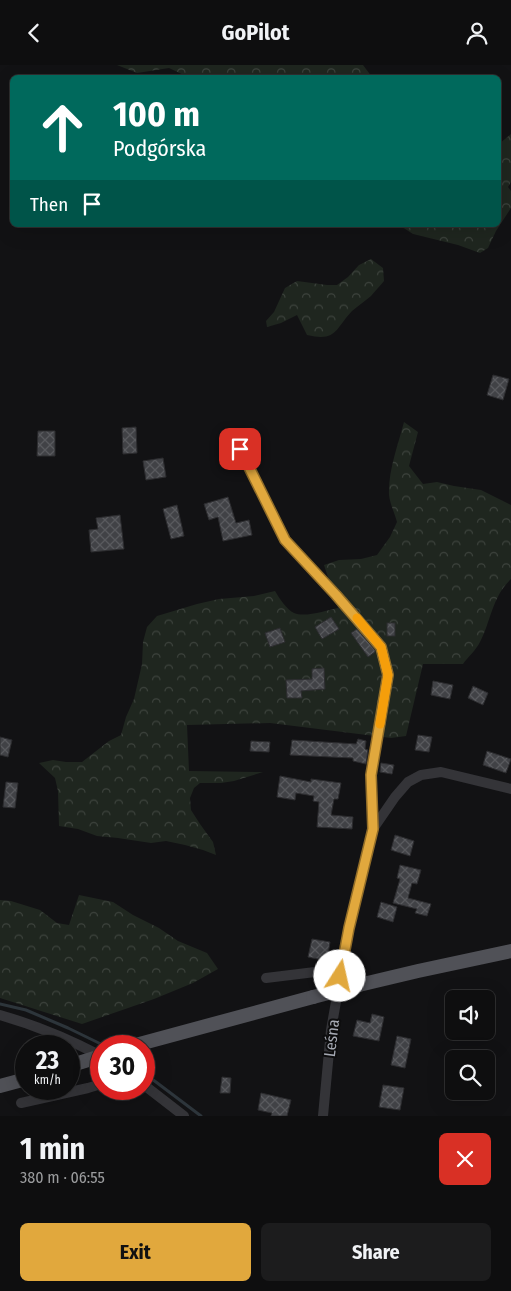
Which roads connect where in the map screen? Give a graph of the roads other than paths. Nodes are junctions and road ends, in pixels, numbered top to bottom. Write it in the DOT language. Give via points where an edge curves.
graph roads {
  1 [pos="240,449"];
  2 [pos="511,789"];
  3 [pos="373,829"];
  4 [pos="511,951"];
  5 [pos="340,976"];
  6 [pos="266,978"];
  7 [pos="0,1015"];
  8 [pos="155,1040"];
  9 [pos="90,1050"];
  10 [pos="15,1082"];
  11 [pos="0,1086"];
  12 [pos="90,1087"];
  13 [pos="155,1094"];
  14 [pos="21,1103"];
  15 [pos="184,1116"];
  16 [pos="323,1116"];
  1 -- 3 [label="street" via="285,540 381,647 388,675 371,775"];
  2 -- 3 [label="street, Leśna" via="441,772 421,775 395,797"];
  3 -- 5 [label="street, Leśna"];
  4 -- 8 [label="main road, bridge" via="359,985"];
  5 -- 6 [label="street" via="315,972"];
  5 -- 16 [label="street, Leśna"];
  7 -- 9 [label="street"];
  10 -- 11 [label="main road"];
  12 -- 14 [label="street"];
  13 -- 15 [label="street"];
}
